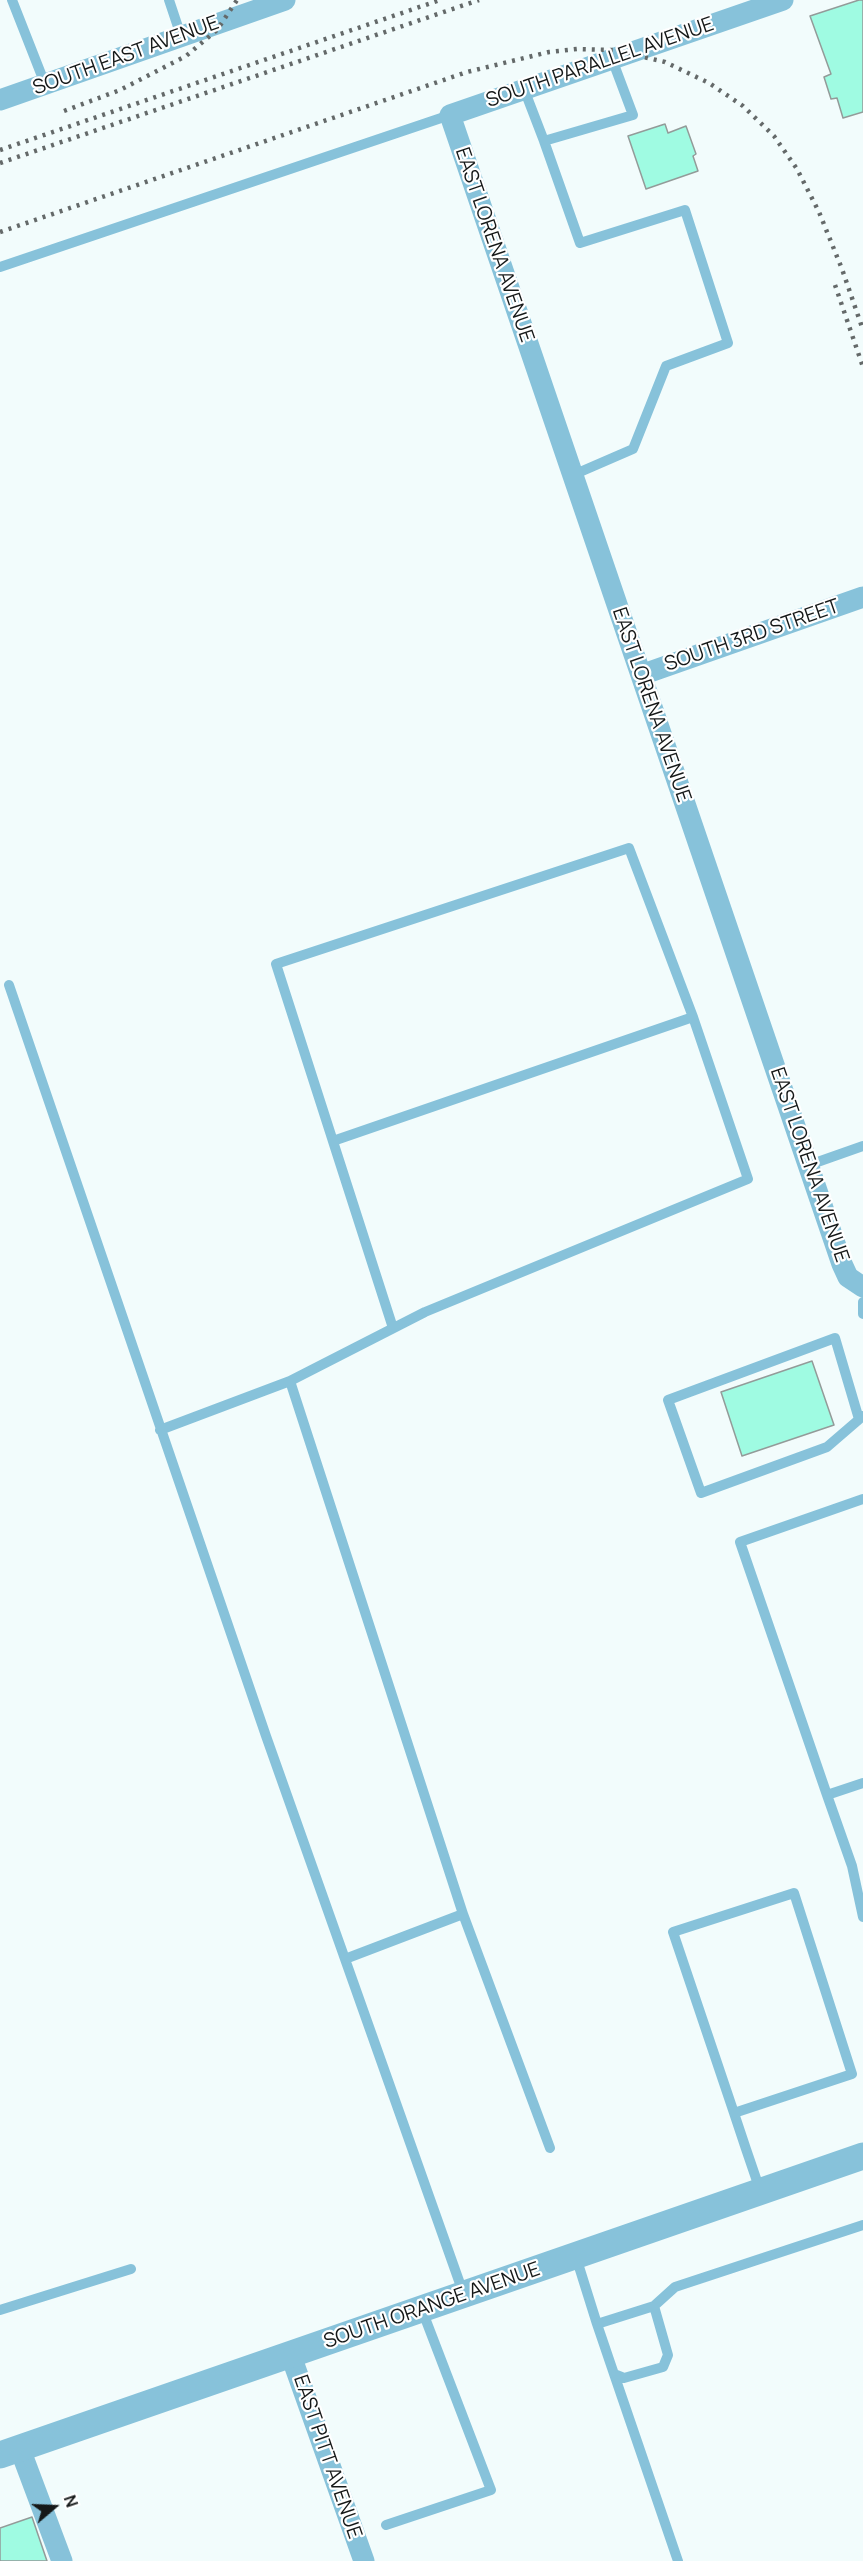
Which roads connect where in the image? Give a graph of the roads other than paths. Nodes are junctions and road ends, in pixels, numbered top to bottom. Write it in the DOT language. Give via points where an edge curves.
graph roads {
  1 [pos="12,0"];
  2 [pos="169,0"];
  3 [pos="285,0"];
  4 [pos="783,0"];
  5 [pos="181,36"];
  6 [pos="612,59"];
  7 [pos="45,84"];
  8 [pos="524,89"];
  9 [pos="0,100"];
  10 [pos="450,115"];
  11 [pos="544,141"];
  12 [pos="0,267"];
  13 [pos="573,475"];
  14 [pos="863,597"];
  15 [pos="641,675"];
  16 [pos="9,985"];
  17 [pos="693,1017"];
  18 [pos="333,1142"];
  19 [pos="863,1146"];
  20 [pos="809,1165"];
  21 [pos="863,1287"];
  22 [pos="863,1302"];
  23 [pos="863,1314"];
  24 [pos="393,1328"];
  25 [pos="290,1381"];
  26 [pos="861,1418"];
  27 [pos="160,1430"];
  28 [pos="863,1499"];
  29 [pos="863,1783"];
  30 [pos="827,1795"];
  31 [pos="463,1914"];
  32 [pos="863,1917"];
  33 [pos="345,1959"];
  34 [pos="734,2112"];
  35 [pos="550,2148"];
  36 [pos="863,2156"];
  37 [pos="760,2192"];
  38 [pos="863,2225"];
  39 [pos="575,2257"];
  40 [pos="131,2270"];
  41 [pos="464,2295"];
  42 [pos="654,2306"];
  43 [pos="422,2309"];
  44 [pos="0,2310"];
  45 [pos="597,2324"];
  46 [pos="290,2353"];
  47 [pos="615,2374"];
  48 [pos="10,2452"];
  49 [pos="386,2525"];
  50 [pos="62,2561"];
  51 [pos="364,2561"];
  52 [pos="678,2561"];
  1 -- 7 [label="lane"];
  2 -- 5 [label="lane"];
  3 -- 5 [label="street, SOUTH EAST AVENUE"];
  4 -- 6 [label="street, SOUTH PARALLEL AVENUE"];
  5 -- 7 [label="street, SOUTH EAST AVENUE"];
  6 -- 8 [label="street, SOUTH PARALLEL AVENUE"];
  6 -- 11 [label="lane" via="633,115"];
  7 -- 9 [label="street, SOUTH EAST AVENUE"];
  8 -- 10 [label="street, SOUTH PARALLEL AVENUE"];
  8 -- 11 [label="lane"];
  10 -- 12 [label="lane"];
  10 -- 13 [label="street, EAST LORENA AVENUE"];
  11 -- 13 [label="lane" via="580,243 685,210 728,343 666,366 633,449"];
  13 -- 15 [label="street, EAST LORENA AVENUE"];
  14 -- 15 [label="street, SOUTH 3RD STREET"];
  15 -- 20 [label="street, EAST LORENA AVENUE"];
  16 -- 27 [label="lane"];
  17 -- 18 [label="lane"];
  17 -- 18 [label="lane" via="629,848 276,964"];
  17 -- 24 [label="lane" via="748,1179"];
  18 -- 24 [label="lane"];
  19 -- 20 [label="lane"];
  20 -- 21 [label="street, EAST LORENA AVENUE" via="842,1264 848,1277"];
  22 -- 23 [label="lane"];
  24 -- 25 [label="lane"];
  25 -- 27 [label="lane"];
  25 -- 31 [label="lane"];
  26 -- 26 [label="lane" via="827,1447 701,1493 668,1400 835,1338"];
  27 -- 33 [label="lane"];
  28 -- 30 [label="lane" via="740,1542"];
  29 -- 30 [label="lane"];
  30 -- 32 [label="lane" via="852,1866"];
  31 -- 33 [label="lane"];
  31 -- 35 [label="lane"];
  33 -- 41 [label="lane"];
  34 -- 34 [label="lane" via="852,2074 794,1893 673,1932"];
  34 -- 37 [label="lane"];
  36 -- 37 [label="street, SOUTH ORANGE AVENUE"];
  37 -- 39 [label="street, SOUTH ORANGE AVENUE"];
  38 -- 42 [label="lane" via="675,2287"];
  39 -- 41 [label="street, SOUTH ORANGE AVENUE"];
  39 -- 45 [label="lane"];
  40 -- 44 [label="lane"];
  41 -- 43 [label="street, SOUTH ORANGE AVENUE"];
  42 -- 45 [label="lane"];
  42 -- 47 [label="lane" via="668,2355 663,2367 624,2378"];
  43 -- 46 [label="street, SOUTH ORANGE AVENUE"];
  43 -- 49 [label="lane" via="492,2490"];
  45 -- 47 [label="lane"];
  46 -- 48 [label="street, SOUTH ORANGE AVENUE"];
  46 -- 51 [label="street, EAST PITT AVENUE"];
  47 -- 52 [label="lane"];
  48 -- 50 [label="street"];
}
